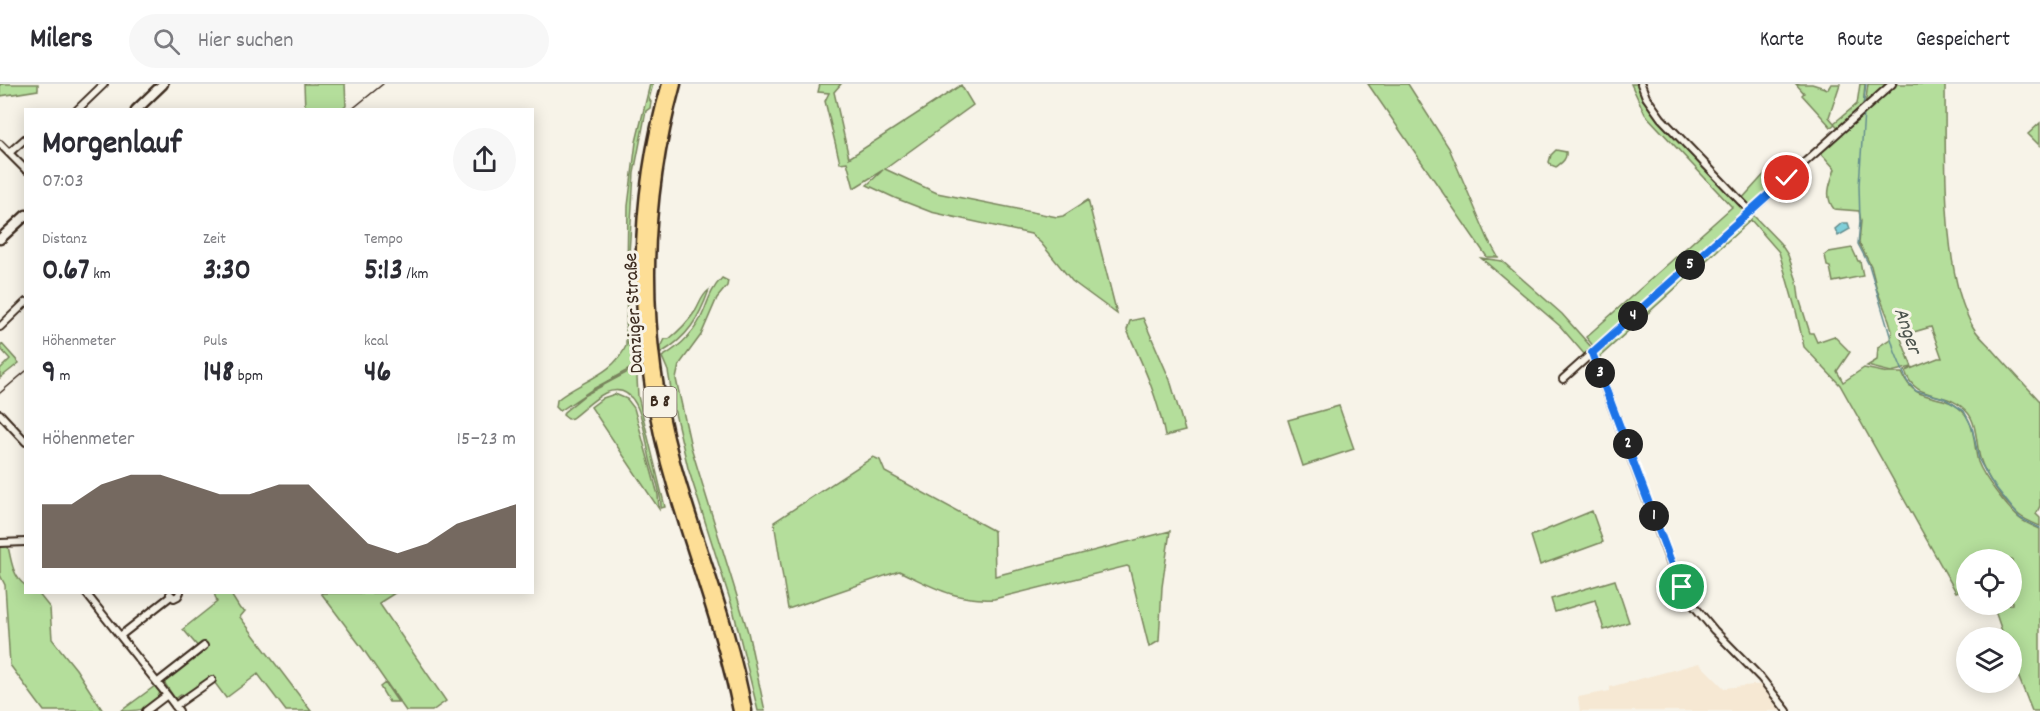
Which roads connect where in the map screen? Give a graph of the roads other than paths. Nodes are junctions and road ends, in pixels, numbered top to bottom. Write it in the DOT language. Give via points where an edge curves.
graph roads {
  1 [pos="104,84"];
  2 [pos="163,84"];
  3 [pos="668,84"];
  4 [pos="675,84"];
  5 [pos="1641,84"];
  6 [pos="1892,84"];
  7 [pos="79,108"];
  8 [pos="138,108"];
  9 [pos="24,140"];
  10 [pos="0,144"];
  11 [pos="9,153"];
  12 [pos="24,168"];
  13 [pos="1750,212"];
  14 [pos="24,217"];
  15 [pos="0,239"];
  16 [pos="24,304"];
  17 [pos="0,327"];
  18 [pos="1592,353"];
  19 [pos="1563,378"];
  20 [pos="0,414"];
  21 [pos="24,440"];
  22 [pos="24,542"];
  23 [pos="0,543"];
  24 [pos="87,594"];
  25 [pos="170,594"];
  26 [pos="120,636"];
  27 [pos="204,646"];
  28 [pos="212,680"];
  29 [pos="158,682"];
  30 [pos="167,695"];
  31 [pos="177,709"];
  32 [pos="146,711"];
  33 [pos="739,711"];
  34 [pos="746,711"];
  35 [pos="1787,711"];
  1 -- 7 [label="street"];
  2 -- 8 [label="main road"];
  3 -- 33 [label="highway, Danziger Straße / B 8" via="652,149 643,221 641,300 645,355 660,437 721,635"];
  4 -- 34 [label="highway, Danziger Straße / B 8" via="659,153 651,213 649,304 658,394"];
  5 -- 13 [label="street" via="1661,118"];
  6 -- 13 [label="street"];
  9 -- 11 [label="street"];
  10 -- 11 [label="street"];
  11 -- 12 [label="street"];
  13 -- 18 [label="street"];
  14 -- 15 [label="main road"];
  16 -- 17 [label="street"];
  18 -- 19 [label="street"];
  18 -- 35 [label="street" via="1682,587 1714,630"];
  20 -- 21 [label="street"];
  22 -- 23 [label="street"];
  24 -- 26 [label="street"];
  25 -- 26 [label="street"];
  26 -- 29 [label="street"];
  27 -- 29 [label="street"];
  28 -- 31 [label="street"];
  29 -- 30 [label="street"];
  30 -- 31 [label="street"];
  30 -- 32 [label="street"];
}
